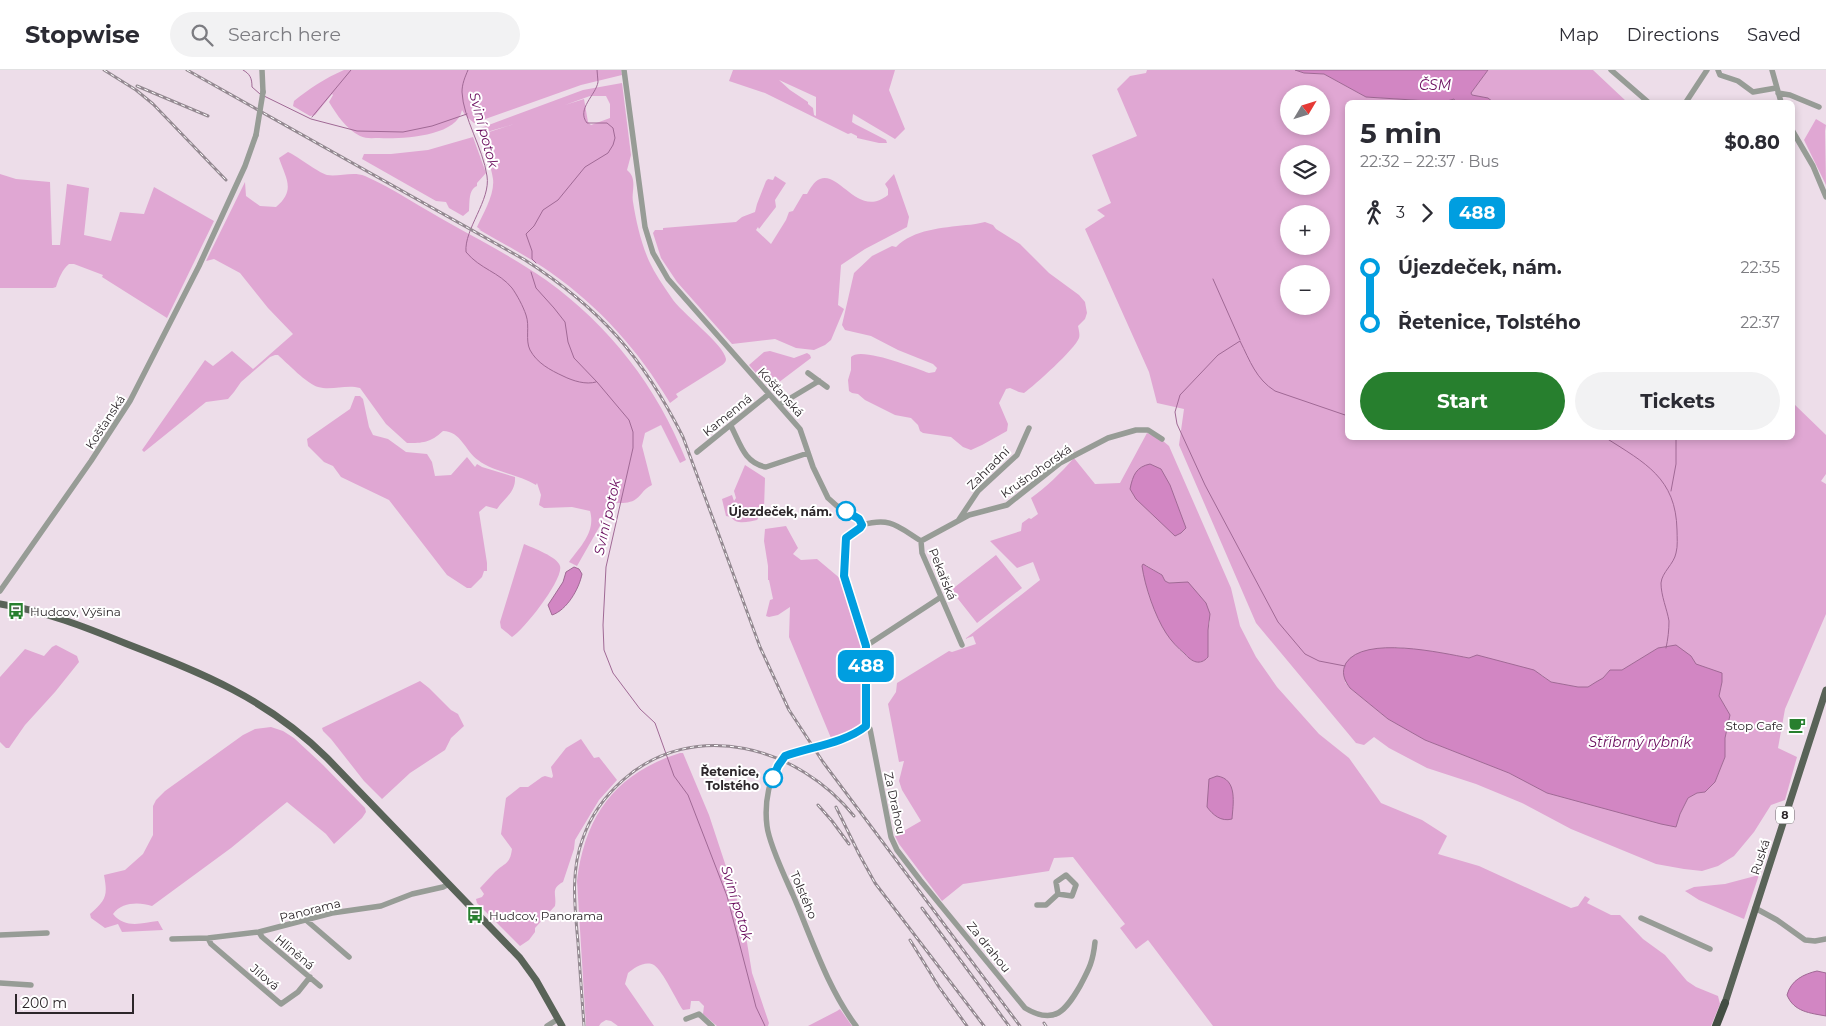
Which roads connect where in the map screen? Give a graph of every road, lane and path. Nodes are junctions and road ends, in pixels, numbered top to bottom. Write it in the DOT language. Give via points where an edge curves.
graph roads {
  1 [pos="262,70"];
  2 [pos="624,70"];
  3 [pos="1612,70"];
  4 [pos="1707,70"];
  5 [pos="1718,70"];
  6 [pos="1772,70"];
  7 [pos="1777,90"];
  8 [pos="1646,100"];
  9 [pos="1687,100"];
  10 [pos="1780,100"];
  11 [pos="1820,107"];
  12 [pos="1795,135"];
  13 [pos="1826,197"];
  14 [pos="808,373"];
  15 [pos="819,381"];
  16 [pos="827,387"];
  17 [pos="769,394"];
  18 [pos="779,405"];
  19 [pos="731,426"];
  20 [pos="1030,428"];
  21 [pos="1162,439"];
  22 [pos="698,452"];
  23 [pos="808,454"];
  24 [pos="958,521"];
  25 [pos="862,525"];
  26 [pos="922,541"];
  27 [pos="0,591"];
  28 [pos="941,597"];
  29 [pos="0,604"];
  30 [pos="962,645"];
  31 [pos="866,646"];
  32 [pos="1826,690"];
  33 [pos="866,726"];
  34 [pos="449,884"];
  35 [pos="1058,894"];
  36 [pos="936,900"];
  37 [pos="1037,905"];
  38 [pos="1755,908"];
  39 [pos="1641,918"];
  40 [pos="306,920"];
  41 [pos="259,932"];
  42 [pos="47,933"];
  43 [pos="0,935"];
  44 [pos="208,938"];
  45 [pos="172,939"];
  46 [pos="1826,939"];
  47 [pos="1095,942"];
  48 [pos="1710,949"];
  49 [pos="349,957"];
  50 [pos="310,977"];
  51 [pos="0,984"];
  52 [pos="31,985"];
  53 [pos="320,986"];
  54 [pos="1725,1003"];
  55 [pos="686,1019"];
  56 [pos="560,1023"];
  57 [pos="547,1026"];
  58 [pos="712,1026"];
  59 [pos="856,1026"];
  60 [pos="1718,1026"];
  1 -- 27 [label="street, Košťanská, bridge" via="263,92 256,135 206,252 126,408"];
  2 -- 17 [label="street, Košťanská" via="643,215 656,260 668,279"];
  3 -- 8 [label="street"];
  4 -- 9 [label="street"];
  5 -- 7 [label="street" via="1720,75 1738,81 1753,92"];
  6 -- 7 [label="street"];
  7 -- 10 [label="street"];
  7 -- 11 [label="street"];
  12 -- 13 [label="street"];
  14 -- 15 [label="street"];
  15 -- 16 [label="street"];
  15 -- 18 [label="street"];
  17 -- 18 [label="street, Košťanská"];
  17 -- 19 [label="street, Kamenná"];
  18 -- 23 [label="street, Košťanská" via="800,429"];
  19 -- 22 [label="street, Kamenná"];
  19 -- 23 [label="street" via="747,458 762,467"];
  20 -- 24 [label="street, Zahradní" via="1018,455 978,491"];
  21 -- 24 [label="street, Krušnohorská" via="1148,430 1108,438 1060,463 1007,505"];
  23 -- 25 [label="street, Košťanská" via="826,495 857,517"];
  24 -- 26 [label="street, Krušnohorská"];
  25 -- 26 [label="street, Pekařská" via="886,522"];
  25 -- 31 [label="street, Za Drahou" via="846,540 844,576"];
  26 -- 28 [label="street, Pekařská" via="922,553"];
  28 -- 30 [label="street, Pekařská"];
  28 -- 31 [label="street"];
  29 -- 34 [label="main road" via="67,620 190,668 250,698 316,748"];
  31 -- 33 [label="street, Za Drahou"];
  32 -- 38 [label="main road, Ruská / 8"];
  33 -- 36 [label="street, Za Drahou" via="870,729 892,841"];
  33 -- 59 [label="street, Tolstého" via="860,732 820,747 783,757 768,793 766,808 767,828 781,867 838,1000"];
  34 -- 40 [label="street, Panorama" via="381,906"];
  34 -- 56 [label="main road" via="523,962"];
  35 -- 37 [label="street" via="1046,905"];
  36 -- 47 [label="street, Za drahou" via="1025,1008 1049,1015 1066,1008 1094,958"];
  38 -- 46 [label="street" via="1805,940"];
  38 -- 54 [label="main road, Ruská / 8"];
  39 -- 48 [label="street"];
  40 -- 41 [label="street, Panorama"];
  40 -- 49 [label="street"];
  41 -- 44 [label="street, Panorama"];
  41 -- 50 [label="street, Hliněná"];
  42 -- 43 [label="street"];
  44 -- 45 [label="street, Panorama"];
  44 -- 50 [label="street, Jílová" via="281,1004 298,992"];
  50 -- 53 [label="street, Hliněná"];
  51 -- 52 [label="street"];
  54 -- 60 [label="highway, 8"];
  55 -- 58 [label="street" via="699,1014"];
  56 -- 57 [label="street"];
}
